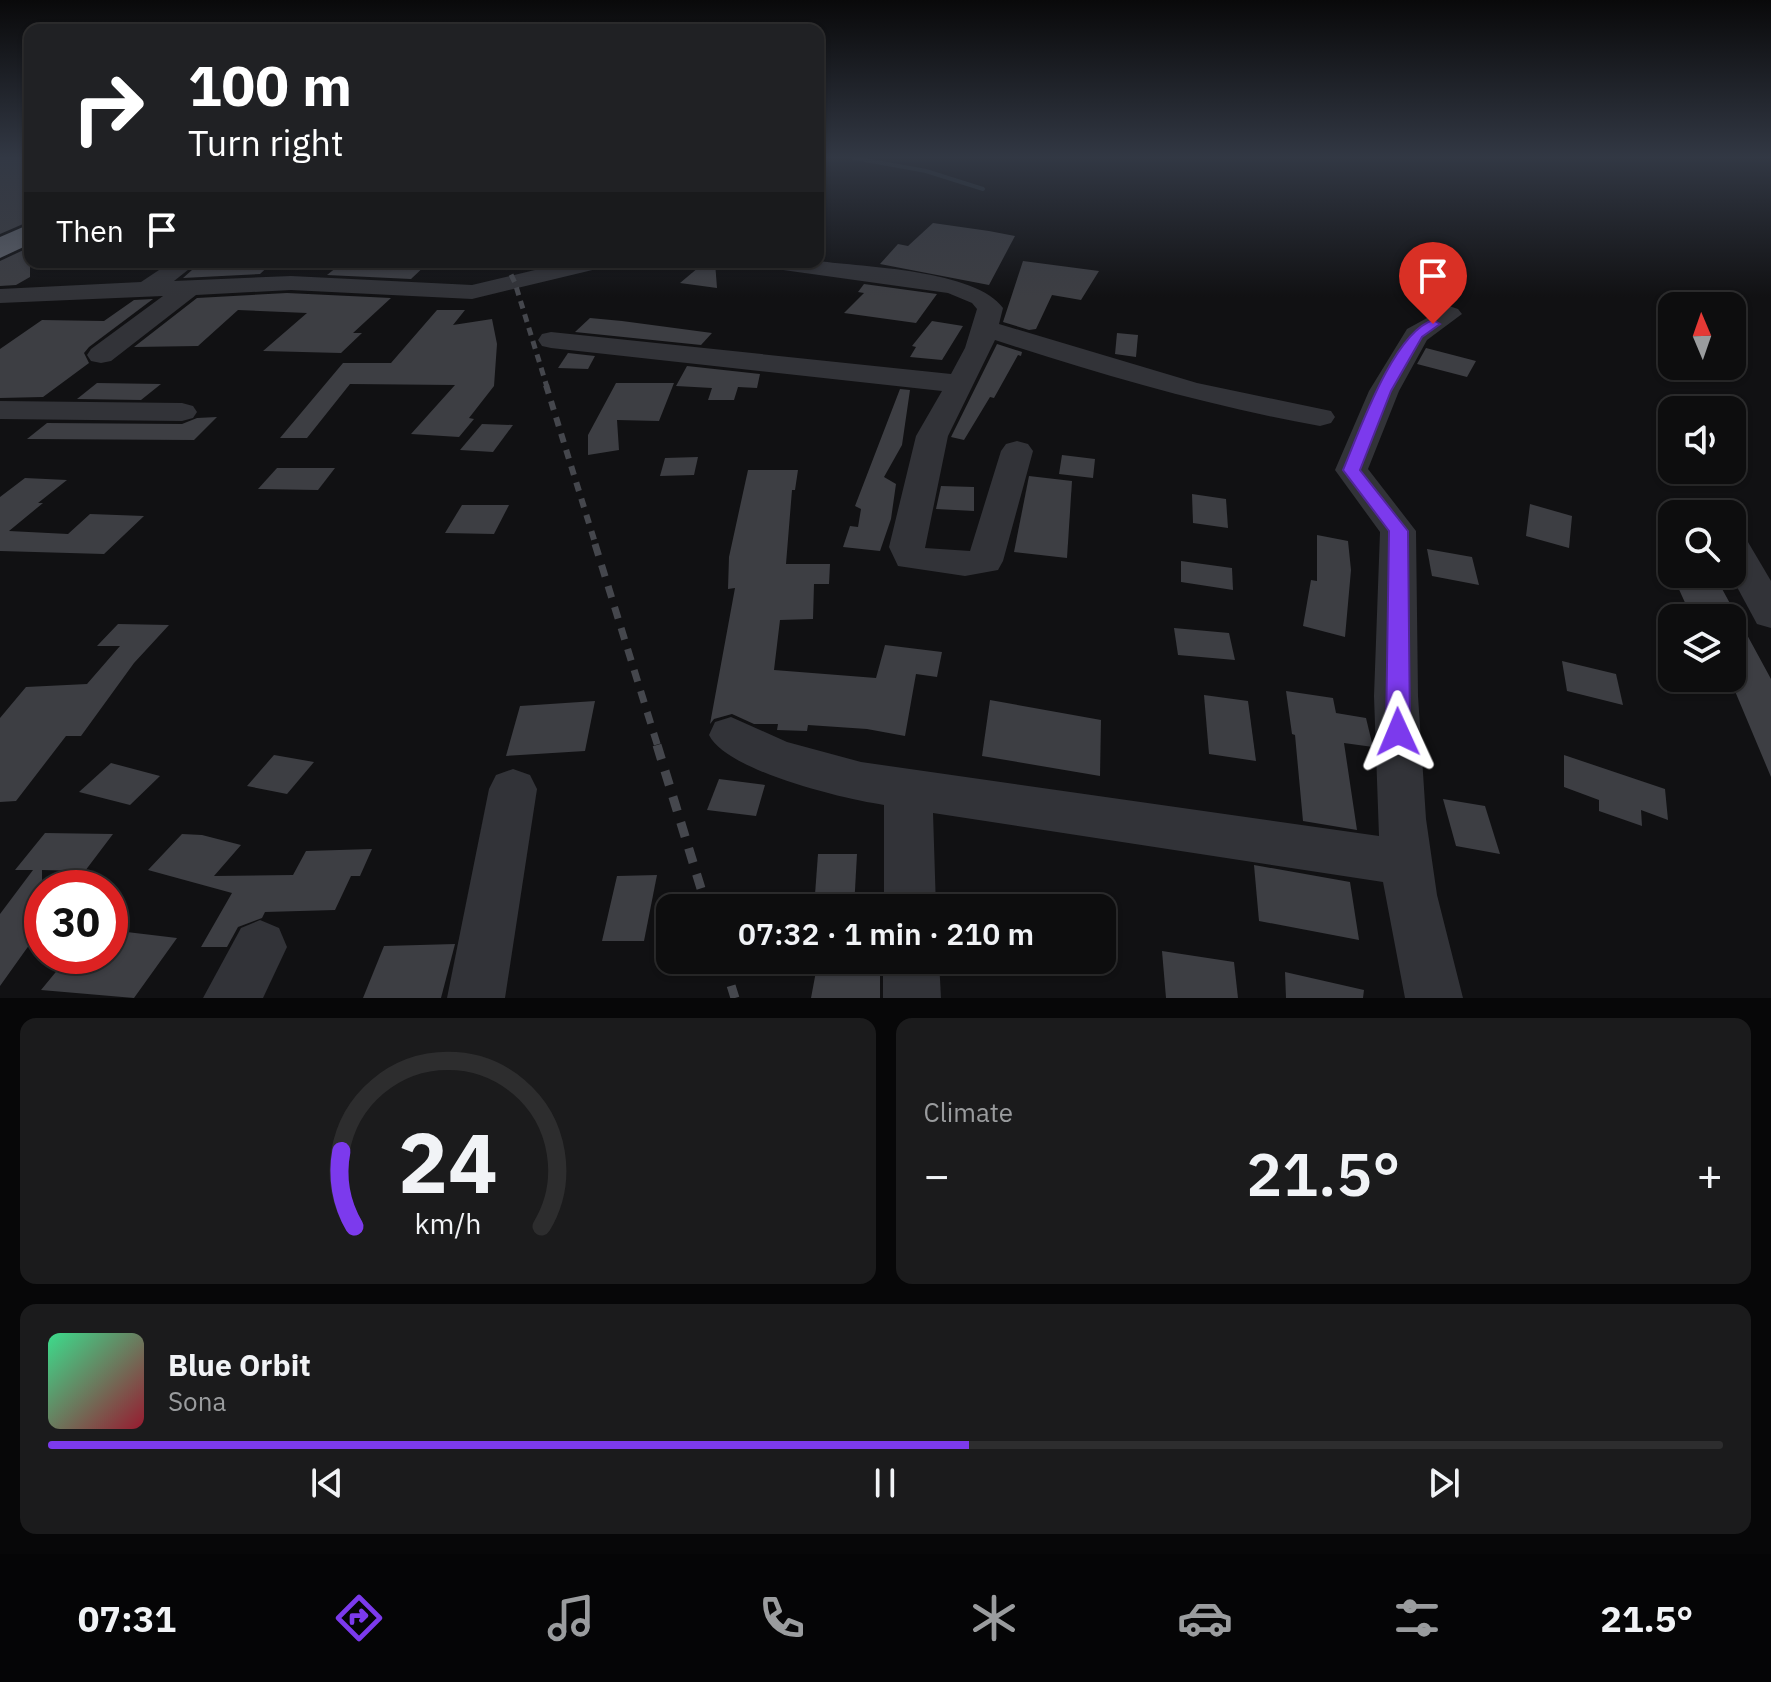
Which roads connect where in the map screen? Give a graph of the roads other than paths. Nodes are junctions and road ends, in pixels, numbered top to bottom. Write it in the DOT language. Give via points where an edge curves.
graph roads {
  1 [pos="572,268"];
  2 [pos="820,268"];
  3 [pos="188,275"];
  4 [pos="0,296"];
  5 [pos="1449,314"];
  6 [pos="983,327"];
  7 [pos="551,340"];
  8 [pos="101,355"];
  9 [pos="960,384"];
  10 [pos="0,410"];
  11 [pos="182,412"];
  12 [pos="1320,417"];
  13 [pos="1017,451"];
  14 [pos="1746,570"];
  15 [pos="1771,614"];
  16 [pos="731,735"];
  17 [pos="513,789"];
  18 [pos="908,789"];
  19 [pos="1406,863"];
  20 [pos="910,894"];
  21 [pos="260,947"];
  22 [pos="911,974"];
  23 [pos="232,998"];
  24 [pos="476,998"];
  25 [pos="912,998"];
  26 [pos="1434,998"];
  1 -- 3 [label="street" via="472,292"];
  2 -- 6 [label="street" via="953,286 990,308"];
  3 -- 4 [label="street" via="146,290"];
  3 -- 8 [label="street"];
  5 -- 19 [label="street" via="1416,335 1384,391 1351,470 1398,531 1398,732"];
  6 -- 9 [label="street" via="979,348"];
  6 -- 12 [label="street" via="1156,381 1251,406"];
  7 -- 9 [label="street"];
  9 -- 13 [label="street" via="932,436 907,547 911,558 985,561"];
  10 -- 11 [label="street"];
  14 -- 15 [label="street"];
  16 -- 18 [label="street" via="776,758"];
  17 -- 24 [label="street"];
  18 -- 19 [label="street"];
  18 -- 20 [label="street"];
  19 -- 26 [label="street"];
  21 -- 23 [label="street"];
  22 -- 25 [label="street"];
}
